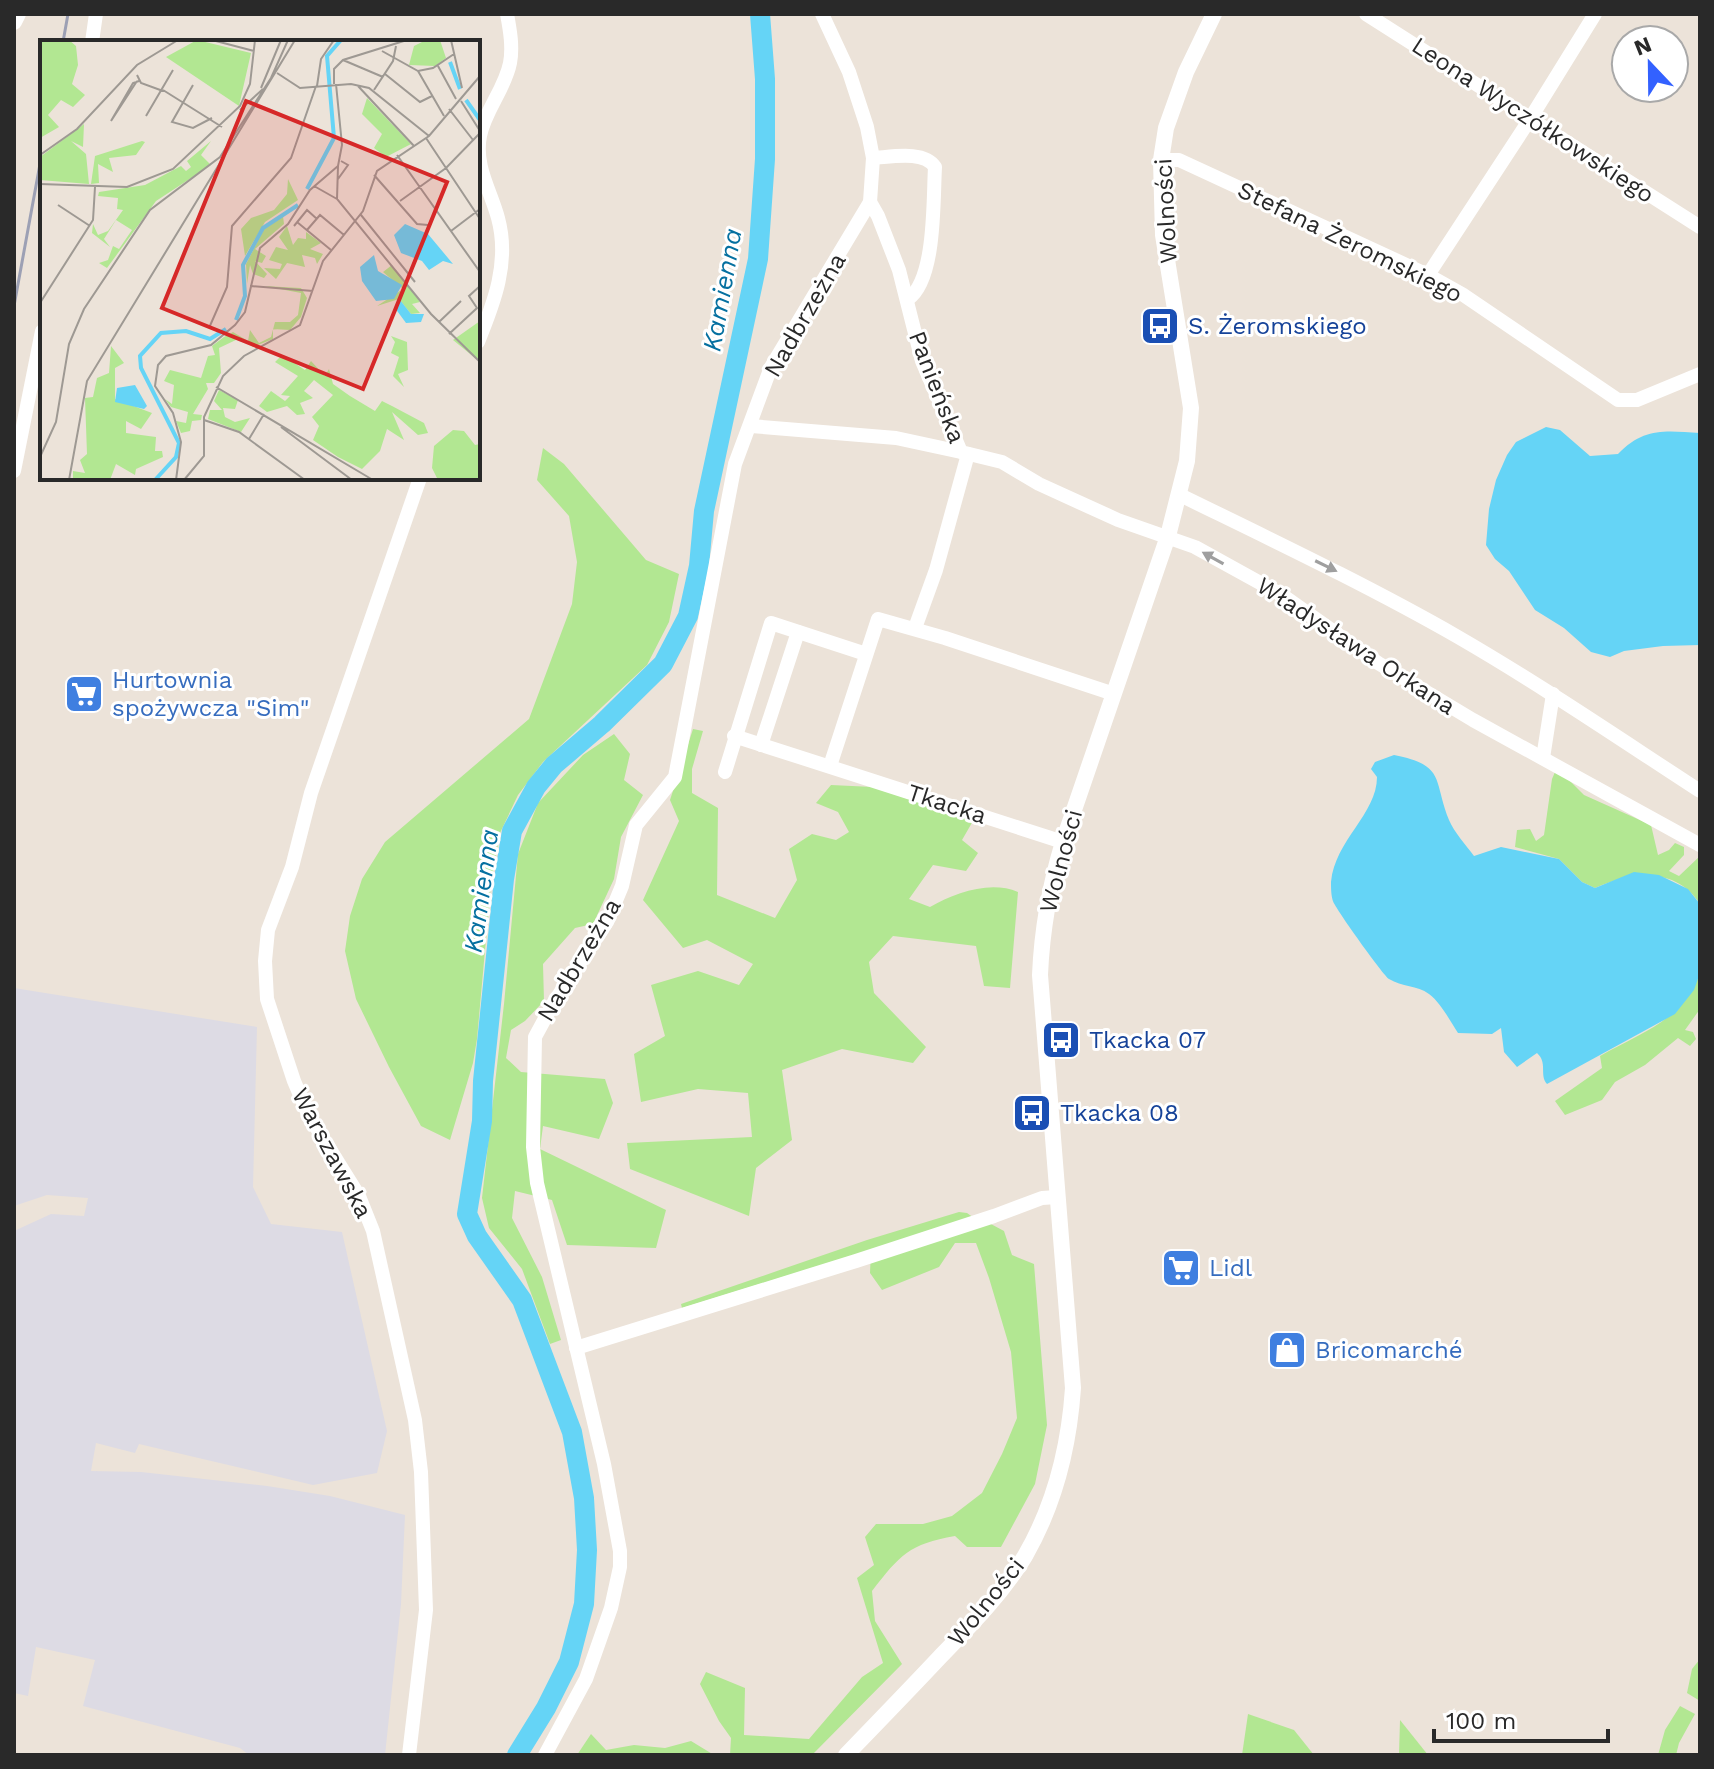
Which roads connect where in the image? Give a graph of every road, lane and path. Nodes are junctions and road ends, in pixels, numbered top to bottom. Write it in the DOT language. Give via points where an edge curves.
graph roads {
  1 [pos="18,14"];
  2 [pos="96,14"];
  3 [pos="507,14"];
  4 [pos="822,14"];
  5 [pos="1214,14"];
  6 [pos="1366,14"];
  7 [pos="1595,14"];
  8 [pos="14,22"];
  9 [pos="92,40"];
  10 [pos="1530,119"];
  11 [pos="480,135"];
  12 [pos="873,158"];
  13 [pos="480,160"];
  14 [pos="1161,160"];
  15 [pos="870,202"];
  16 [pos="1700,227"];
  17 [pos="1428,275"];
  18 [pos="908,299"];
  19 [pos="480,337"];
  20 [pos="40,341"];
  21 [pos="1700,374"];
  22 [pos="751,426"];
  23 [pos="964,453"];
  24 [pos="14,471"];
  25 [pos="419,480"];
  26 [pos="1180,495"];
  27 [pos="1168,536"];
  28 [pos="915,628"];
  29 [pos="798,632"];
  30 [pos="866,654"];
  31 [pos="1114,694"];
  32 [pos="1553,694"];
  33 [pos="734,736"];
  34 [pos="761,745"];
  35 [pos="1543,758"];
  36 [pos="830,766"];
  37 [pos="725,772"];
  38 [pos="1700,791"];
  39 [pos="1063,842"];
  40 [pos="1700,845"];
  41 [pos="1057,1197"];
  42 [pos="576,1348"];
  43 [pos="409,1755"];
  44 [pos="545,1755"];
  45 [pos="846,1755"];
  1 -- 8 [label="street"];
  2 -- 9 [label="street"];
  3 -- 11 [label="street" via="510,61"];
  4 -- 12 [label="street, Nadbrzeżna" via="849,72"];
  5 -- 14 [label="street, Wolności" via="1178,93"];
  6 -- 10 [label="street, Leona Wyczółkowskiego"];
  7 -- 10 [label="street"];
  10 -- 16 [label="street, Leona Wyczółkowskiego"];
  10 -- 17 [label="street"];
  12 -- 15 [label="street, Nadbrzeżna"];
  12 -- 18 [label="street" via="922,158 935,167 927,266"];
  13 -- 19 [label="street" via="498,217 502,260 500,282"];
  14 -- 17 [label="street, Stefana Żeromskiego" via="1179,160"];
  14 -- 26 [label="street, Wolności" via="1163,235 1191,408"];
  15 -- 18 [label="street, Panieńska"];
  15 -- 22 [label="street, Nadbrzeżna" via="771,367"];
  17 -- 21 [label="street, Stefana Żeromskiego" via="1618,400 1637,400"];
  18 -- 23 [label="street, Panieńska" via="922,361"];
  20 -- 24 [label="street"];
  22 -- 23 [label="street" via="896,438"];
  22 -- 42 [label="street, Nadbrzeżna" via="732,477 675,777 636,825 622,886 607,922 535,1037 537,1183"];
  23 -- 27 [label="street, Panieńska" via="1002,462 1118,520"];
  23 -- 28 [label="street" via="936,570"];
  25 -- 43 [label="street, Warszawska" via="311,793 292,867 268,930 265,961 267,999 294,1081 373,1231 415,1420 426,1610"];
  26 -- 27 [label="street, Wolności"];
  26 -- 32 [label="street, Władysława Orkana, one-way" via="1352,579"];
  27 -- 31 [label="street, Wolności"];
  35 -- 27 [label="street, Władysława Orkana, one-way" via="1378,663 1282,595"];
  28 -- 30 [label="street" via="878,619"];
  28 -- 31 [label="street"];
  29 -- 30 [label="street"];
  29 -- 33 [label="street" via="771,623"];
  29 -- 34 [label="street"];
  30 -- 36 [label="street"];
  31 -- 39 [label="street, Wolności"];
  32 -- 35 [label="street"];
  32 -- 38 [label="street, Władysława Orkana"];
  33 -- 34 [label="street, Tkacka"];
  33 -- 37 [label="street"];
  34 -- 36 [label="street, Tkacka"];
  35 -- 40 [label="street, Władysława Orkana"];
  36 -- 39 [label="street, Tkacka"];
  39 -- 41 [label="street, Wolności" via="1048,891 1040,975"];
  41 -- 42 [label="street"];
  41 -- 45 [label="street, Wolności" via="1073,1388 1071,1427 1057,1484 1025,1556 999,1593"];
  42 -- 44 [label="street, Nadbrzeżna" via="611,1498 620,1567 586,1679"];
}
